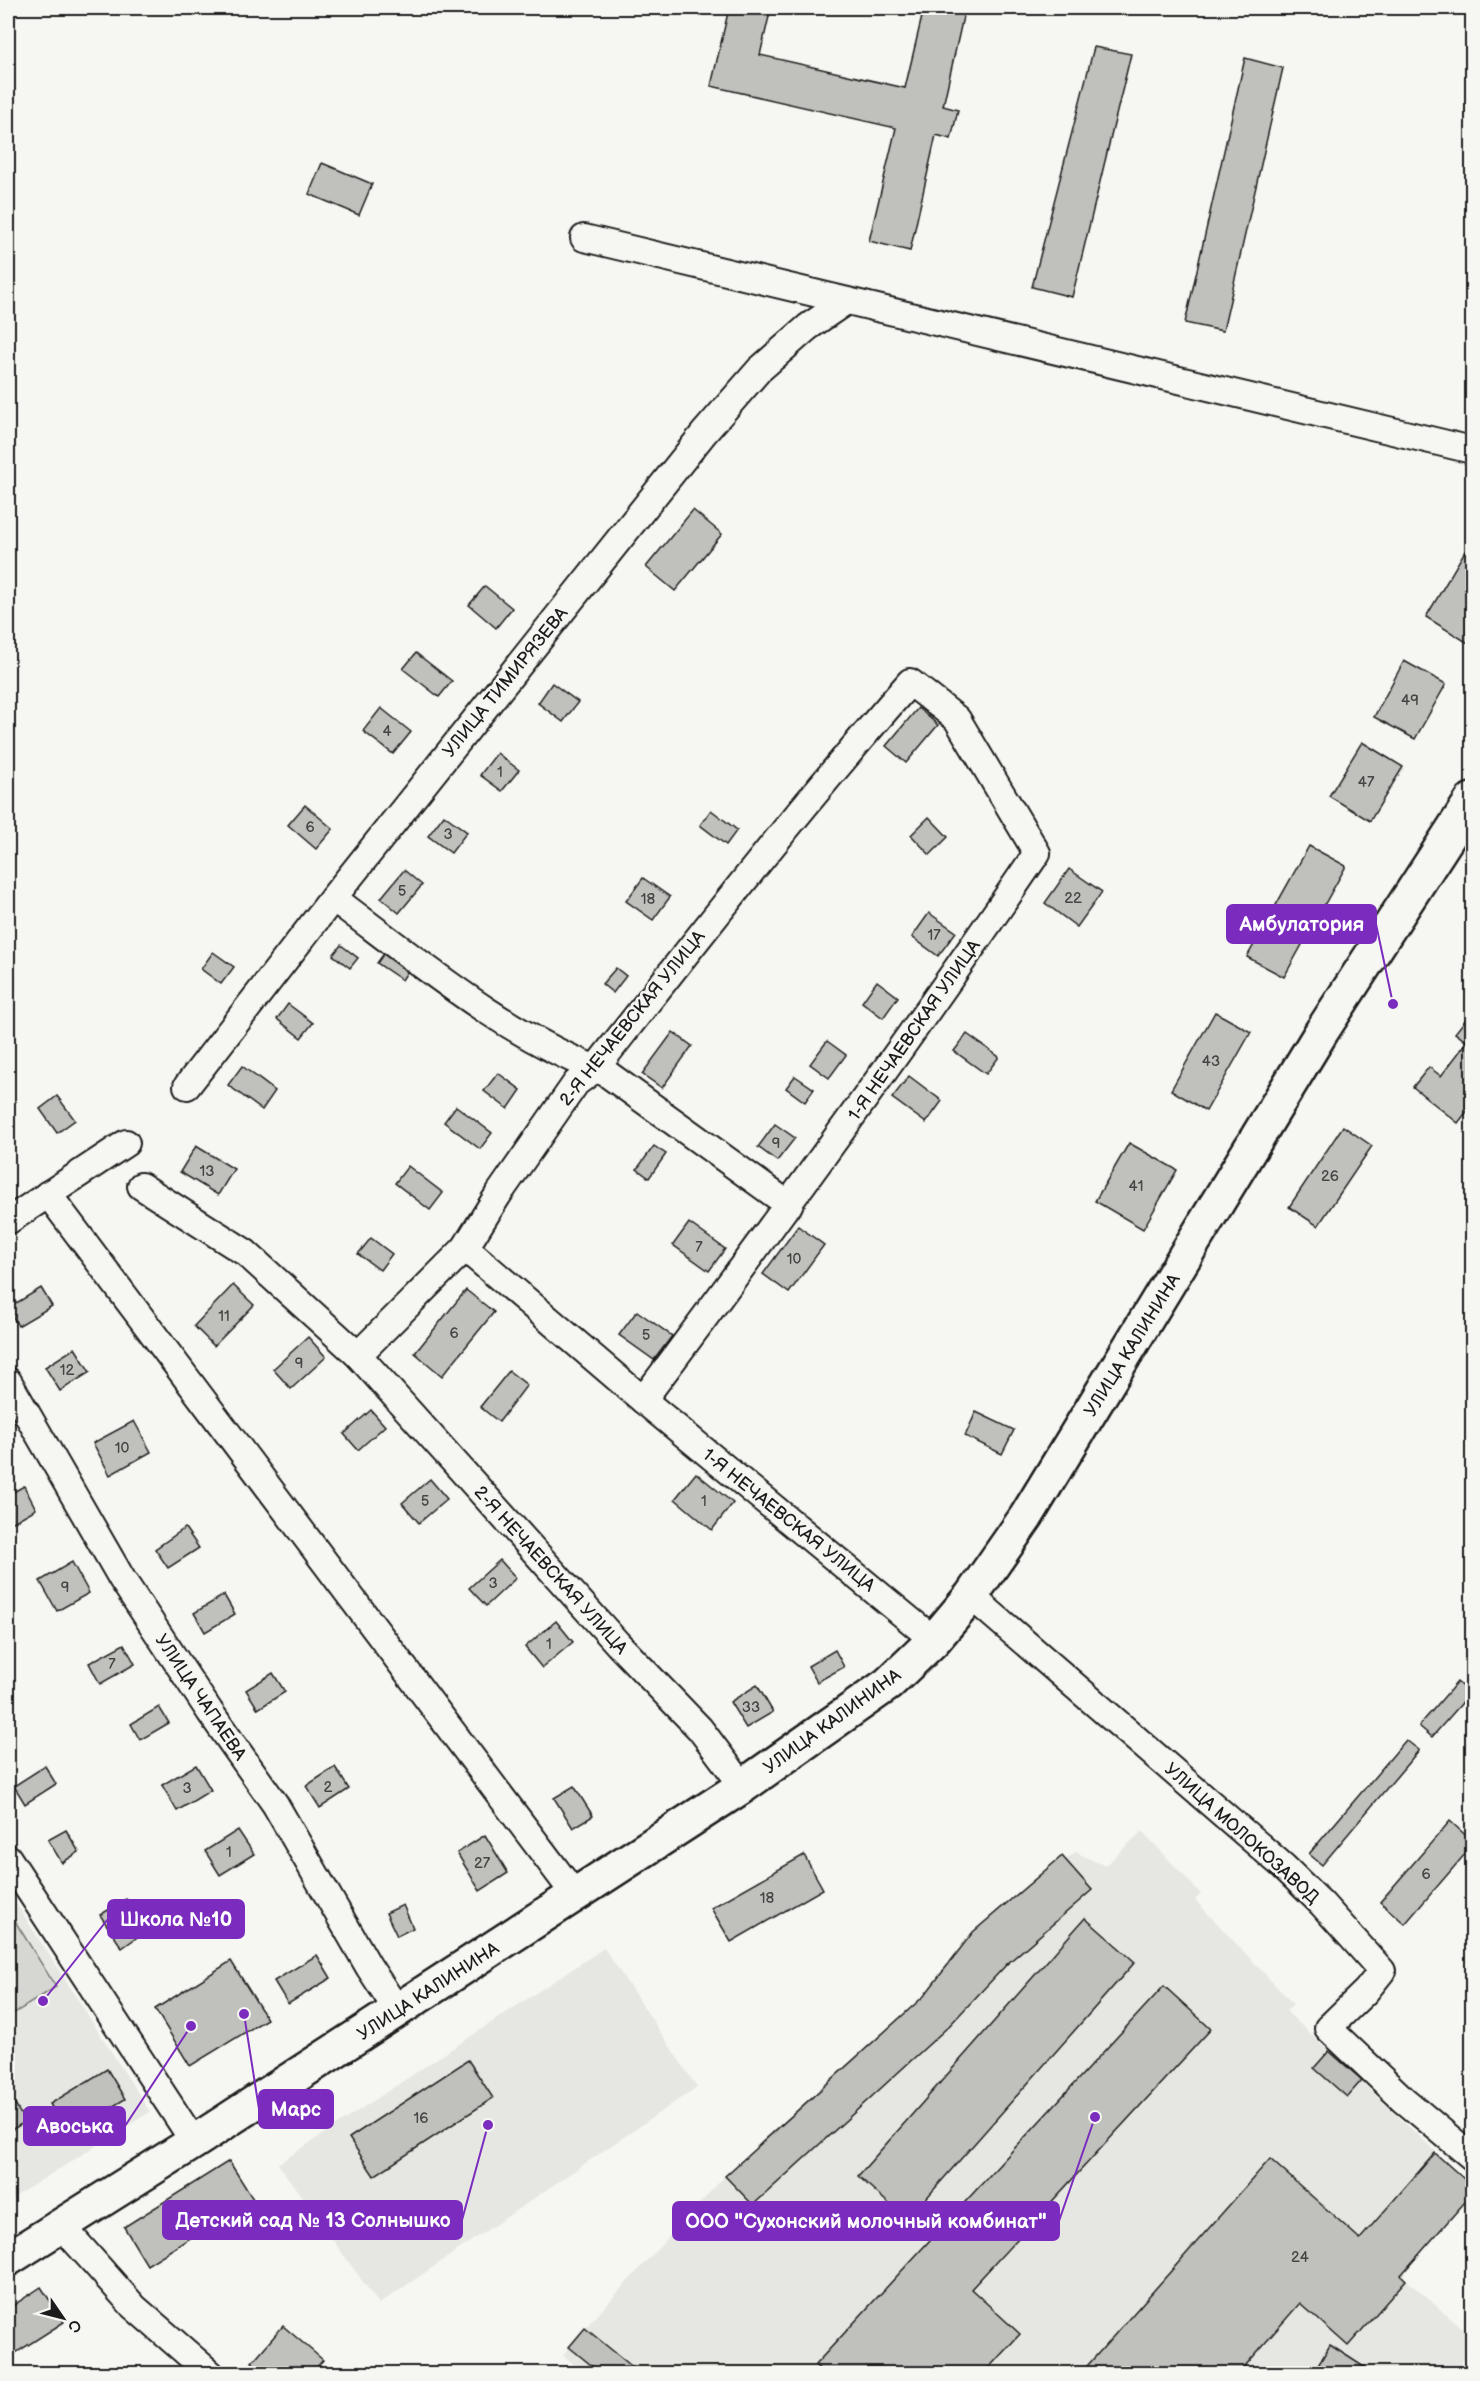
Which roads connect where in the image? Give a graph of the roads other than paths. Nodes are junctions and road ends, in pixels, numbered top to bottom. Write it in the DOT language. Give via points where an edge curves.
graph roads {
  1 [pos="584,238"];
  2 [pos="846,301"];
  3 [pos="1473,450"];
  4 [pos="1473,800"];
  5 [pos="1037,853"];
  6 [pos="333,898"];
  7 [pos="595,1069"];
  8 [pos="187,1086"];
  9 [pos="126,1143"];
  10 [pos="141,1186"];
  11 [pos="48,1194"];
  12 [pos="789,1205"];
  13 [pos="8,1221"];
  14 [pos="465,1248"];
  15 [pos="358,1355"];
  16 [pos="8,1381"];
  17 [pos="643,1400"];
  18 [pos="971,1596"];
  19 [pos="934,1640"];
  20 [pos="743,1786"];
  21 [pos="8,1858"];
  22 [pos="575,1895"];
  23 [pos="398,2011"];
  24 [pos="195,2142"];
  25 [pos="1473,2157"];
  26 [pos="61,2225"];
  27 [pos="8,2259"];
  28 [pos="211,2373"];
  1 -- 2 [label="street"];
  2 -- 3 [label="street"];
  2 -- 6 [label="street, УЛИЦА ТИМИРЯЗЕВА" via="808,327 759,370 704,433"];
  4 -- 18 [label="main road, УЛИЦА КАЛИНИНА" via="1322,1031 1026,1517"];
  5 -- 7 [label="street, 2-Я НЕЧАЕВСКАЯ УЛИЦА" via="957,719 910,682 774,842"];
  5 -- 12 [label="street, 1-Я НЕЧАЕВСКАЯ УЛИЦА"];
  6 -- 7 [label="street" via="451,987 506,1023"];
  6 -- 8 [label="street, УЛИЦА ТИМИРЯЗЕВА"];
  7 -- 12 [label="street" via="606,1073"];
  7 -- 14 [label="street, 2-Я НЕЧАЕВСКАЯ УЛИЦА" via="576,1083"];
  9 -- 11 [label="street"];
  10 -- 15 [label="street, 2-Я НЕЧАЕВСКАЯ УЛИЦА" via="246,1253"];
  11 -- 13 [label="street"];
  11 -- 22 [label="street"];
  12 -- 17 [label="street, 1-Я НЕЧАЕВСКАЯ УЛИЦА"];
  14 -- 15 [label="street, 2-Я НЕЧАЕВСКАЯ УЛИЦА"];
  14 -- 17 [label="street, 1-Я НЕЧАЕВСКАЯ УЛИЦА"];
  15 -- 20 [label="street, 2-Я НЕЧАЕВСКАЯ УЛИЦА" via="618,1644 700,1729"];
  16 -- 23 [label="street, УЛИЦА ЧАПАЕВА" via="122,1579 275,1804"];
  17 -- 19 [label="street, 1-Я НЕЧАЕВСКАЯ УЛИЦА"];
  18 -- 19 [label="main road, УЛИЦА КАЛИНИНА"];
  18 -- 25 [label="street, УЛИЦА МОЛОКОЗАВОД" via="1242,1829 1322,1904 1382,1971 1328,2028 1403,2099"];
  19 -- 20 [label="main road, УЛИЦА КАЛИНИНА" via="888,1684"];
  20 -- 22 [label="main road, УЛИЦА КАЛИНИНА"];
  21 -- 24 [label="street"];
  22 -- 23 [label="main road, УЛИЦА КАЛИНИНА"];
  23 -- 24 [label="main road, УЛИЦА КАЛИНИНА"];
  24 -- 26 [label="main road, УЛИЦА КАЛИНИНА"];
  26 -- 27 [label="main road, УЛИЦА КАЛИНИНА"];
  26 -- 28 [label="street" via="134,2307"];
}
